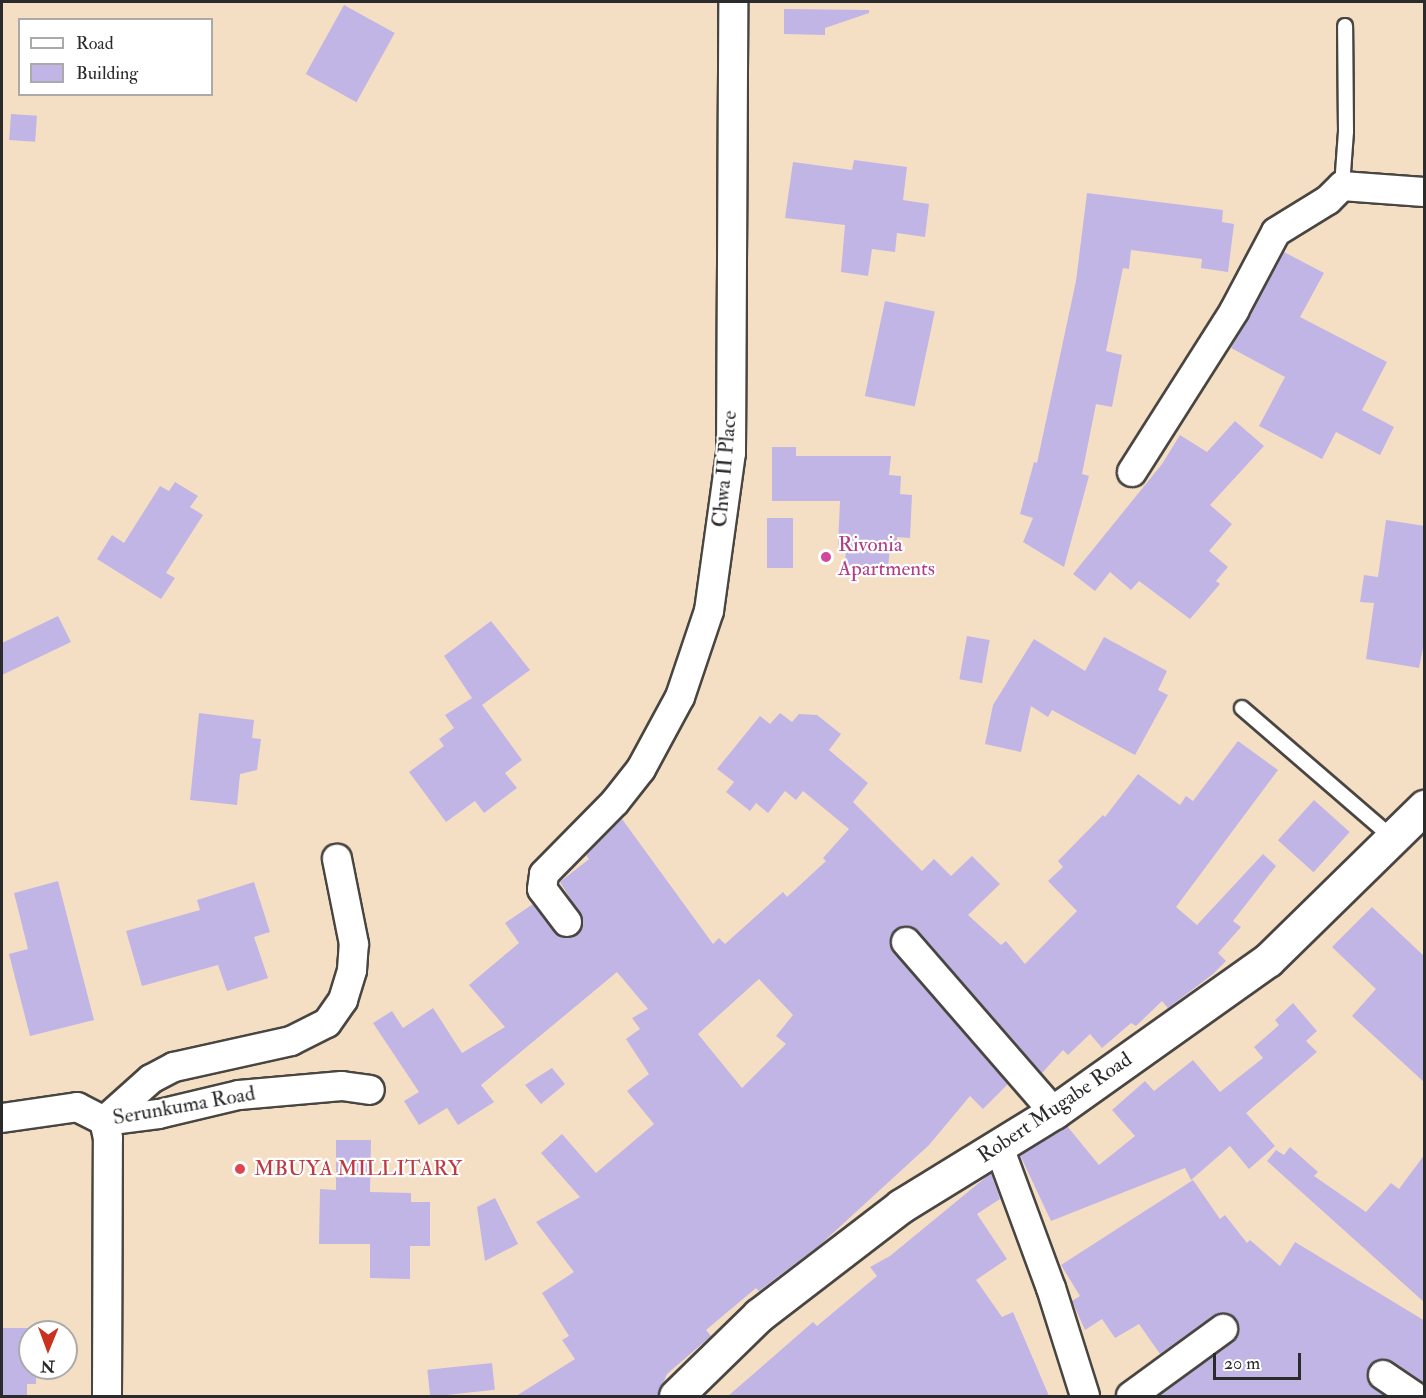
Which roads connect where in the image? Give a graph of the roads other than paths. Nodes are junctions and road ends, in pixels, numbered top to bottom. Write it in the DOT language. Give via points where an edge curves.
graph roads {
  1 [pos="733,2"];
  2 [pos="1345,26"];
  3 [pos="1341,186"];
  4 [pos="1425,192"];
  5 [pos="1132,472"];
  6 [pos="1242,708"];
  7 [pos="1425,807"];
  8 [pos="1394,838"];
  9 [pos="337,859"];
  10 [pos="567,922"];
  11 [pos="906,942"];
  12 [pos="370,1090"];
  13 [pos="1054,1112"];
  14 [pos="2,1118"];
  15 [pos="104,1121"];
  16 [pos="999,1147"];
  17 [pos="1223,1329"];
  18 [pos="1383,1375"];
  19 [pos="107,1396"];
  20 [pos="676,1396"];
  21 [pos="1084,1396"];
  22 [pos="1131,1396"];
  23 [pos="1414,1396"];
  1 -- 10 [label="street, Chwa II Place" via="731,453 710,611 680,697 642,769 541,882 542,890"];
  2 -- 3 [label="lane" via="1346,130"];
  3 -- 4 [label="street"];
  3 -- 5 [label="street" via="1328,200 1275,232 1234,311"];
  6 -- 8 [label="lane"];
  7 -- 8 [label="street, Robert Mugabe Road"];
  8 -- 13 [label="street, Robert Mugabe Road" via="1268,960"];
  9 -- 15 [label="street" via="354,944 352,970 343,1000 327,1023 291,1041 174,1067 151,1079"];
  11 -- 13 [label="street"];
  12 -- 15 [label="street, Serunkuma Road" via="342,1086 239,1095 159,1114"];
  13 -- 16 [label="street, Robert Mugabe Road"];
  14 -- 15 [label="street, Serunkuma Road" via="77,1107"];
  15 -- 19 [label="street" via="108,1138"];
  16 -- 20 [label="street, Robert Mugabe Road" via="901,1206 778,1301"];
  16 -- 21 [label="street" via="1051,1288"];
  17 -- 22 [label="street"];
  18 -- 23 [label="street"];
}
